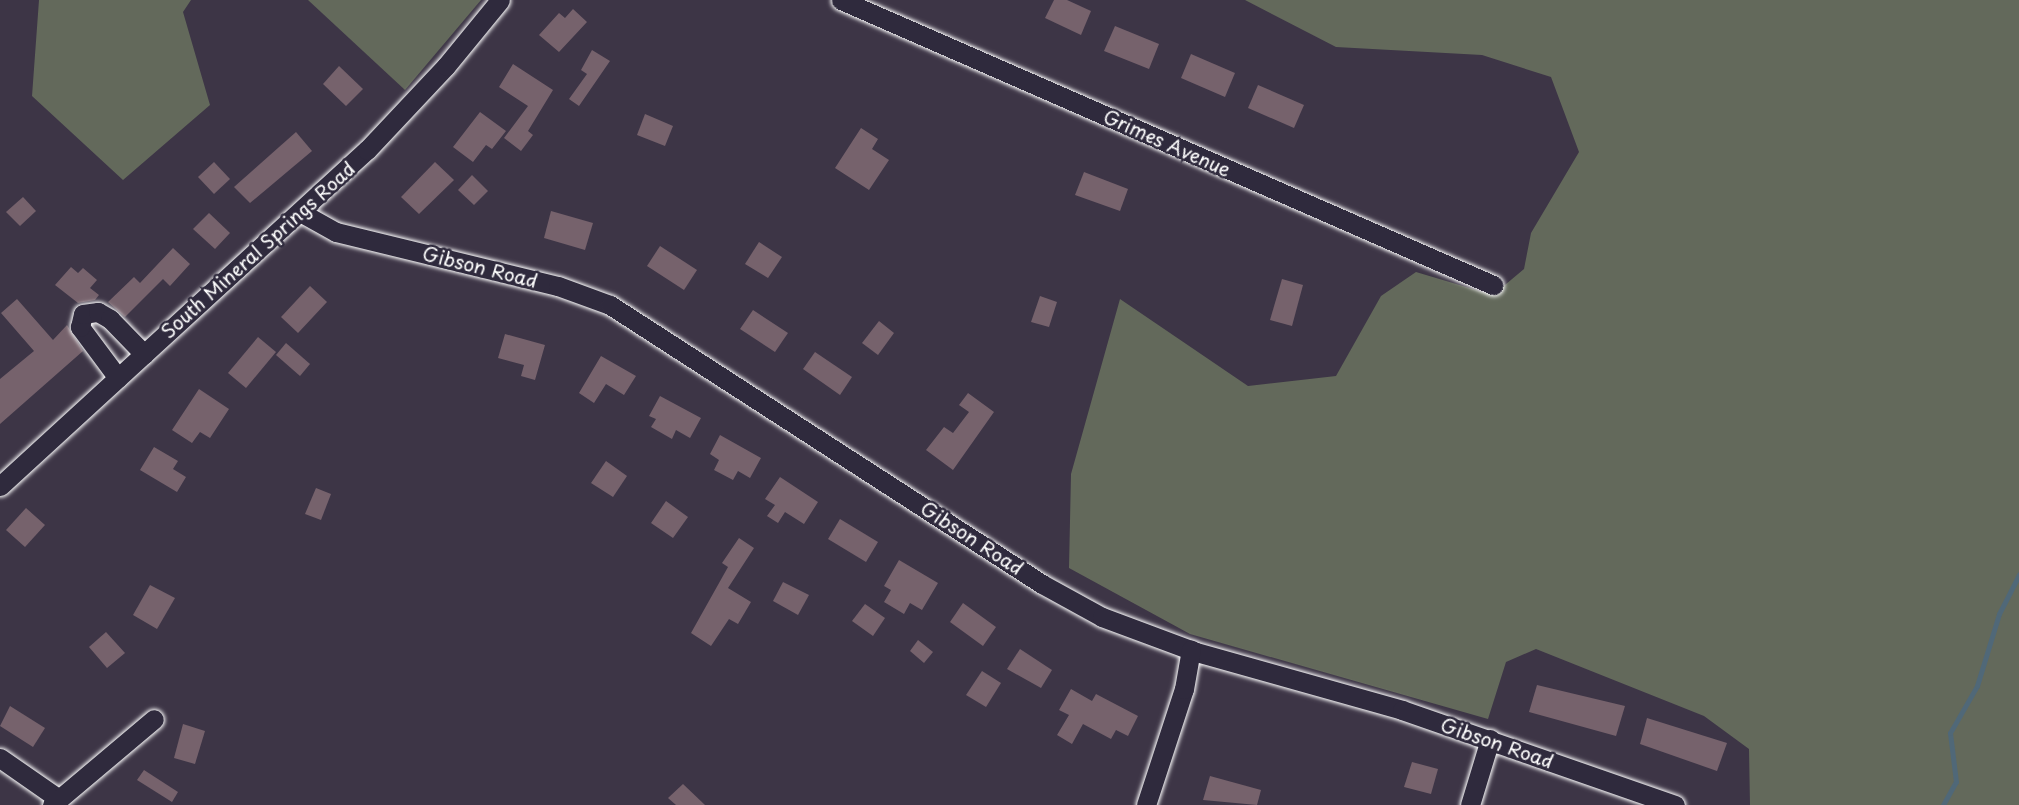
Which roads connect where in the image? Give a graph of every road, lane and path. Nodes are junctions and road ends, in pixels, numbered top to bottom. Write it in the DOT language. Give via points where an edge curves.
graph roads {
  1 [pos="500,0"];
  2 [pos="841,0"];
  3 [pos="300,212"];
  4 [pos="1493,285"];
  5 [pos="144,354"];
  6 [pos="118,378"];
  7 [pos="0,486"];
  8 [pos="1191,650"];
  9 [pos="154,719"];
  10 [pos="1490,739"];
  11 [pos="0,758"];
  12 [pos="56,802"];
  13 [pos="1146,805"];
  14 [pos="1470,805"];
  15 [pos="1675,805"];
  1 -- 3 [label="street, South Mineral Springs Road" via="410,107"];
  2 -- 4 [label="street, Grimes Avenue"];
  3 -- 5 [label="street, South Mineral Springs Road"];
  3 -- 8 [label="street, Gibson Road" via="336,232 558,286 610,305 1042,584 1102,617"];
  5 -- 6 [label="street, South Mineral Springs Road"];
  5 -- 6 [label="street" via="110,319 98,312 83,314 80,327"];
  6 -- 7 [label="street, South Mineral Springs Road"];
  8 -- 10 [label="street, Gibson Road"];
  8 -- 13 [label="street" via="1184,689"];
  9 -- 12 [label="street"];
  10 -- 14 [label="street"];
  10 -- 15 [label="street, Gibson Road"];
  11 -- 12 [label="street"];
}
